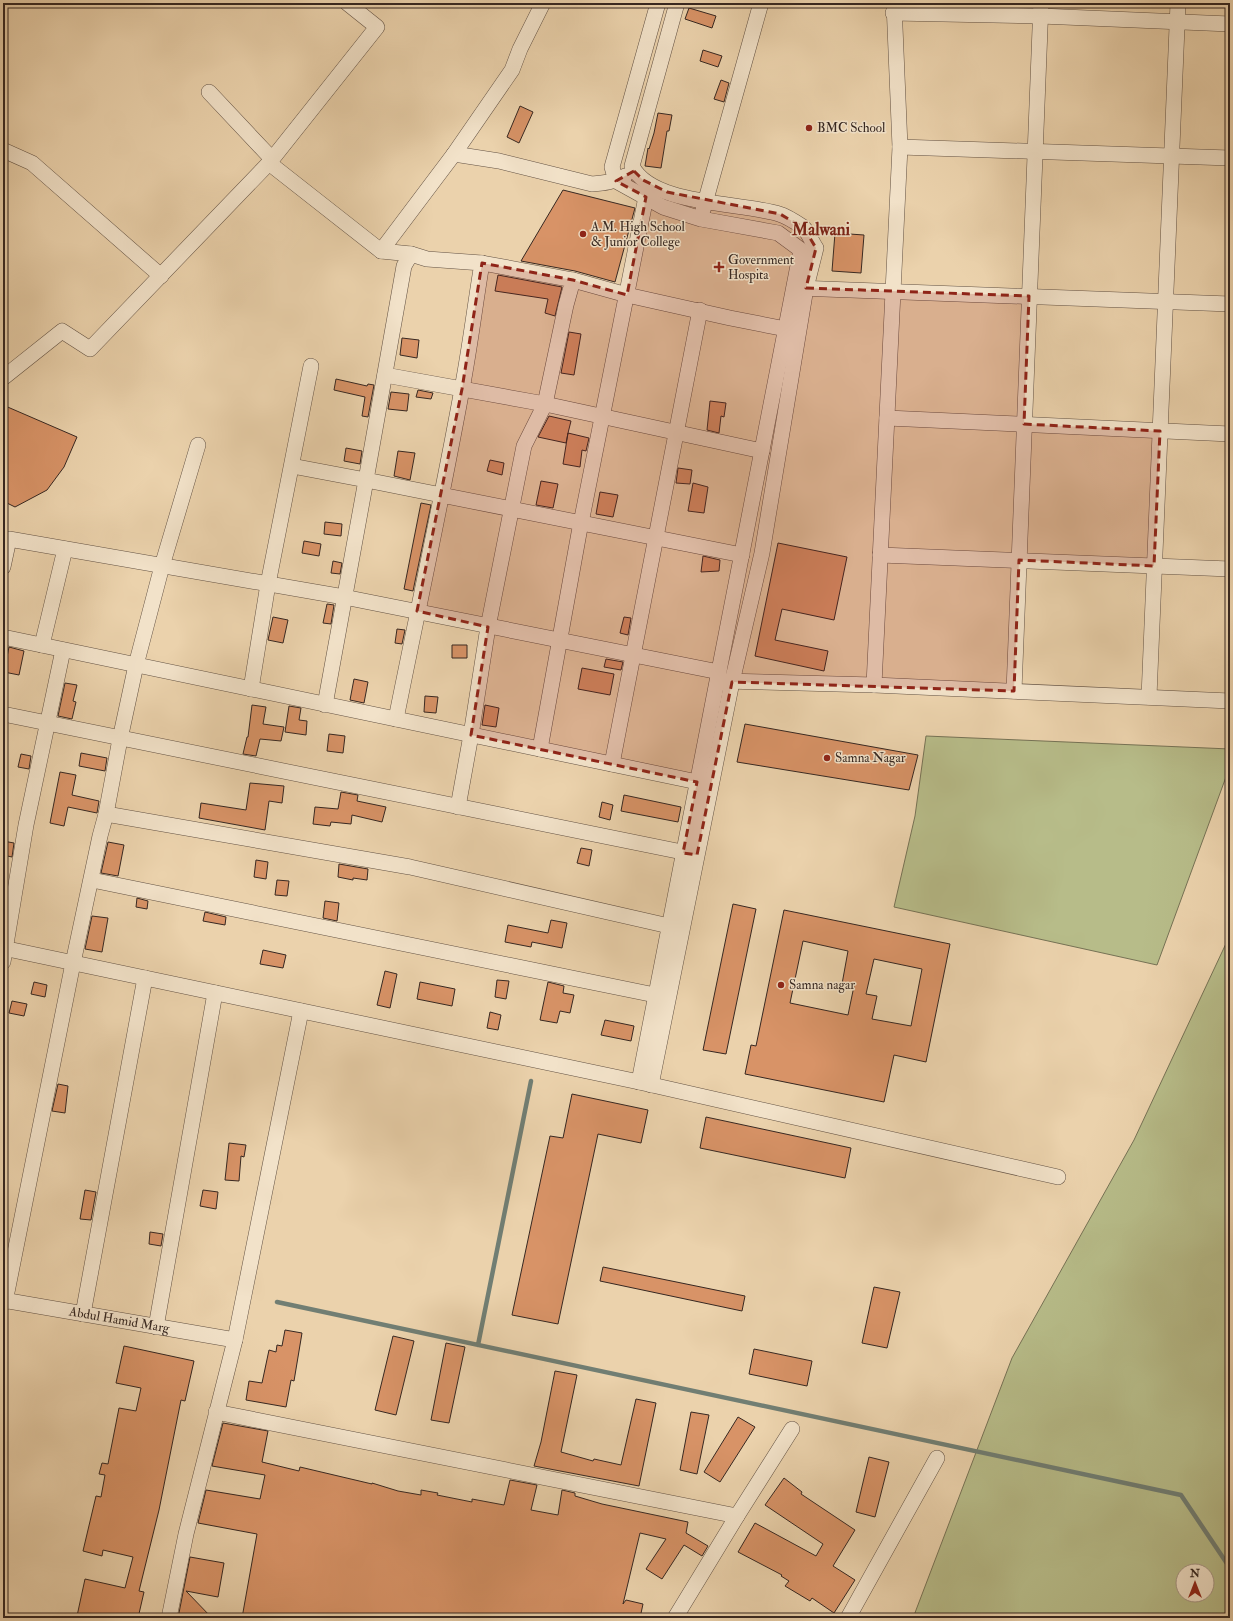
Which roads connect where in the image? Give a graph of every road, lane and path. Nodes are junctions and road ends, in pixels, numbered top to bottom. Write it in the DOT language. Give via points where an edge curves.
graph roads {
  1 [pos="347,3"];
  2 [pos="543,3"];
  3 [pos="658,3"];
  4 [pos="677,3"];
  5 [pos="761,3"];
  6 [pos="1178,3"];
  7 [pos="893,8"];
  8 [pos="1040,10"];
  9 [pos="1178,22"];
  10 [pos="1230,24"];
  11 [pos="209,92"];
  12 [pos="900,147"];
  13 [pos="3,150"];
  14 [pos="1035,151"];
  15 [pos="454,154"];
  16 [pos="1172,156"];
  17 [pos="1230,158"];
  18 [pos="270,161"];
  19 [pos="634,171"];
  20 [pos="616,181"];
  21 [pos="646,197"];
  22 [pos="706,202"];
  23 [pos="701,219"];
  24 [pos="381,251"];
  25 [pos="411,254"];
  26 [pos="482,263"];
  27 [pos="161,276"];
  28 [pos="573,280"];
  29 [pos="800,288"];
  30 [pos="893,291"];
  31 [pos="627,295"];
  32 [pos="1029,296"];
  33 [pos="1166,301"];
  34 [pos="1230,304"];
  35 [pos="700,310"];
  36 [pos="786,328"];
  37 [pos="311,366"];
  38 [pos="385,375"];
  39 [pos="3,378"];
  40 [pos="462,389"];
  41 [pos="545,404"];
  42 [pos="603,417"];
  43 [pos="887,418"];
  44 [pos="1024,424"];
  45 [pos="1160,431"];
  46 [pos="676,433"];
  47 [pos="1230,434"];
  48 [pos="198,445"];
  49 [pos="762,451"];
  50 [pos="292,466"];
  51 [pos="366,480"];
  52 [pos="441,495"];
  53 [pos="511,510"];
  54 [pos="581,522"];
  55 [pos="656,538"];
  56 [pos="65,549"];
  57 [pos="742,554"];
  58 [pos="880,555"];
  59 [pos="1019,560"];
  60 [pos="162,566"];
  61 [pos="1154,566"];
  62 [pos="3,567"];
  63 [pos="1230,569"];
  64 [pos="268,584"];
  65 [pos="344,597"];
  66 [pos="417,611"];
  67 [pos="488,627"];
  68 [pos="3,637"];
  69 [pos="560,640"];
  70 [pos="42,645"];
  71 [pos="63,650"];
  72 [pos="633,656"];
  73 [pos="136,665"];
  74 [pos="718,676"];
  75 [pos="732,682"];
  76 [pos="874,684"];
  77 [pos="251,689"];
  78 [pos="1014,691"];
  79 [pos="1149,697"];
  80 [pos="1230,701"];
  81 [pos="325,705"];
  82 [pos="3,714"];
  83 [pos="396,719"];
  84 [pos="48,724"];
  85 [pos="471,735"];
  86 [pos="120,738"];
  87 [pos="540,749"];
  88 [pos="612,764"];
  89 [pos="704,784"];
  90 [pos="458,807"];
  91 [pos="106,814"];
  92 [pos="690,854"];
  93 [pos="92,880"];
  94 [pos="669,926"];
  95 [pos="4,953"];
  96 [pos="74,963"];
  97 [pos="145,978"];
  98 [pos="215,993"];
  99 [pos="655,995"];
  100 [pos="302,1011"];
  101 [pos="645,1083"];
  102 [pos="1058,1177"];
  103 [pos="4,1301"];
  104 [pos="82,1314"];
  105 [pos="156,1327"];
  106 [pos="235,1340"];
  107 [pos="216,1412"];
  108 [pos="792,1429"];
  109 [pos="937,1458"];
  110 [pos="737,1516"];
  111 [pos="169,1618"];
  112 [pos="675,1618"];
  113 [pos="848,1618"];
  1 -- 18 [label="street" via="377,26"];
  2 -- 15 [label="street" via="512,70"];
  3 -- 20 [label="street" via="612,167"];
  4 -- 19 [label="street" via="632,166"];
  5 -- 22 [label="street"];
  6 -- 9 [label="street"];
  7 -- 8 [label="street"];
  7 -- 12 [label="street"];
  8 -- 9 [label="street"];
  8 -- 14 [label="street"];
  9 -- 10 [label="street"];
  9 -- 16 [label="street"];
  11 -- 18 [label="street"];
  12 -- 14 [label="street"];
  12 -- 30 [label="street"];
  13 -- 27 [label="street" via="32,163"];
  14 -- 16 [label="street"];
  14 -- 32 [label="street"];
  15 -- 20 [label="street" via="499,161 592,184"];
  15 -- 24 [label="street"];
  16 -- 17 [label="street"];
  16 -- 33 [label="street"];
  18 -- 24 [label="street"];
  18 -- 27 [label="street"];
  19 -- 20 [label="street"];
  19 -- 22 [label="street" via="643,180 667,192"];
  20 -- 21 [label="street"];
  21 -- 23 [label="street" via="663,207"];
  21 -- 31 [label="street"];
  22 -- 23 [label="street"];
  22 -- 29 [label="street" via="780,214 804,228 816,248"];
  23 -- 29 [label="street" via="778,233 801,250"];
  24 -- 25 [label="street"];
  25 -- 26 [label="street" via="427,259"];
  25 -- 38 [label="street" via="404,266"];
  26 -- 28 [label="street"];
  26 -- 40 [label="street"];
  27 -- 39 [label="street" via="90,349 62,332"];
  28 -- 31 [label="street"];
  28 -- 41 [label="street"];
  29 -- 30 [label="street"];
  29 -- 36 [label="street"];
  29 -- 75 [label="street" via="762,553"];
  30 -- 32 [label="street"];
  30 -- 43 [label="street"];
  31 -- 35 [label="street"];
  31 -- 42 [label="street"];
  32 -- 33 [label="street"];
  32 -- 44 [label="street"];
  33 -- 34 [label="street"];
  33 -- 45 [label="street"];
  35 -- 36 [label="street"];
  35 -- 46 [label="street"];
  36 -- 49 [label="street"];
  37 -- 50 [label="street"];
  38 -- 40 [label="street"];
  38 -- 51 [label="street"];
  40 -- 41 [label="street"];
  40 -- 52 [label="street"];
  41 -- 42 [label="street"];
  41 -- 53 [label="street" via="524,446"];
  42 -- 46 [label="street"];
  42 -- 54 [label="street"];
  43 -- 44 [label="street"];
  43 -- 58 [label="street"];
  44 -- 45 [label="street"];
  44 -- 59 [label="street"];
  45 -- 47 [label="street"];
  45 -- 61 [label="street"];
  46 -- 49 [label="street"];
  46 -- 55 [label="street"];
  48 -- 60 [label="street"];
  49 -- 57 [label="street"];
  50 -- 51 [label="street"];
  50 -- 64 [label="street"];
  51 -- 52 [label="street"];
  51 -- 65 [label="street"];
  52 -- 53 [label="street"];
  52 -- 66 [label="street"];
  53 -- 54 [label="street"];
  53 -- 67 [label="street"];
  54 -- 55 [label="street"];
  54 -- 69 [label="street"];
  55 -- 57 [label="street"];
  55 -- 72 [label="street"];
  56 -- 60 [label="street"];
  56 -- 62 [label="street" via="9,539"];
  56 -- 70 [label="street"];
  57 -- 74 [label="street"];
  58 -- 59 [label="street"];
  58 -- 76 [label="street"];
  59 -- 61 [label="street"];
  59 -- 78 [label="street"];
  60 -- 64 [label="street"];
  60 -- 73 [label="street"];
  61 -- 63 [label="street"];
  61 -- 79 [label="street"];
  64 -- 65 [label="street"];
  64 -- 77 [label="street"];
  65 -- 66 [label="street"];
  65 -- 81 [label="street"];
  66 -- 67 [label="street"];
  66 -- 83 [label="street"];
  67 -- 69 [label="street"];
  67 -- 85 [label="street"];
  68 -- 70 [label="street"];
  69 -- 72 [label="street"];
  69 -- 87 [label="street"];
  70 -- 71 [label="street"];
  71 -- 73 [label="street"];
  71 -- 84 [label="street"];
  72 -- 74 [label="street"];
  72 -- 88 [label="street"];
  73 -- 77 [label="street"];
  73 -- 86 [label="street"];
  74 -- 75 [label="street"];
  74 -- 89 [label="street"];
  75 -- 76 [label="street"];
  75 -- 89 [label="street"];
  76 -- 78 [label="street"];
  77 -- 81 [label="street"];
  78 -- 79 [label="street"];
  79 -- 80 [label="street"];
  81 -- 83 [label="street"];
  82 -- 84 [label="street"];
  83 -- 85 [label="street"];
  84 -- 86 [label="street"];
  84 -- 95 [label="street" via="26,825"];
  85 -- 87 [label="street"];
  85 -- 90 [label="street"];
  86 -- 90 [label="street"];
  86 -- 91 [label="street"];
  87 -- 88 [label="street"];
  88 -- 89 [label="street"];
  89 -- 92 [label="street"];
  90 -- 92 [label="street"];
  91 -- 93 [label="street"];
  91 -- 94 [label="street" via="410,867"];
  92 -- 94 [label="street"];
  92 -- 101 [label="street"];
  93 -- 96 [label="street"];
  93 -- 99 [label="street"];
  94 -- 99 [label="street"];
  95 -- 96 [label="street"];
  96 -- 97 [label="street"];
  96 -- 103 [label="street"];
  97 -- 98 [label="street"];
  97 -- 104 [label="street"];
  98 -- 100 [label="street"];
  98 -- 105 [label="street"];
  99 -- 101 [label="street"];
  100 -- 101 [label="street"];
  100 -- 106 [label="street"];
  101 -- 102 [label="street"];
  103 -- 104 [label="street, Abdul Hamid Marg"];
  104 -- 105 [label="street, Abdul Hamid Marg"];
  105 -- 106 [label="street, Abdul Hamid Marg"];
  106 -- 107 [label="street"];
  107 -- 110 [label="street"];
  107 -- 111 [label="street" via="186,1534"];
  108 -- 110 [label="street"];
  109 -- 113 [label="street"];
  110 -- 112 [label="street"];
}
